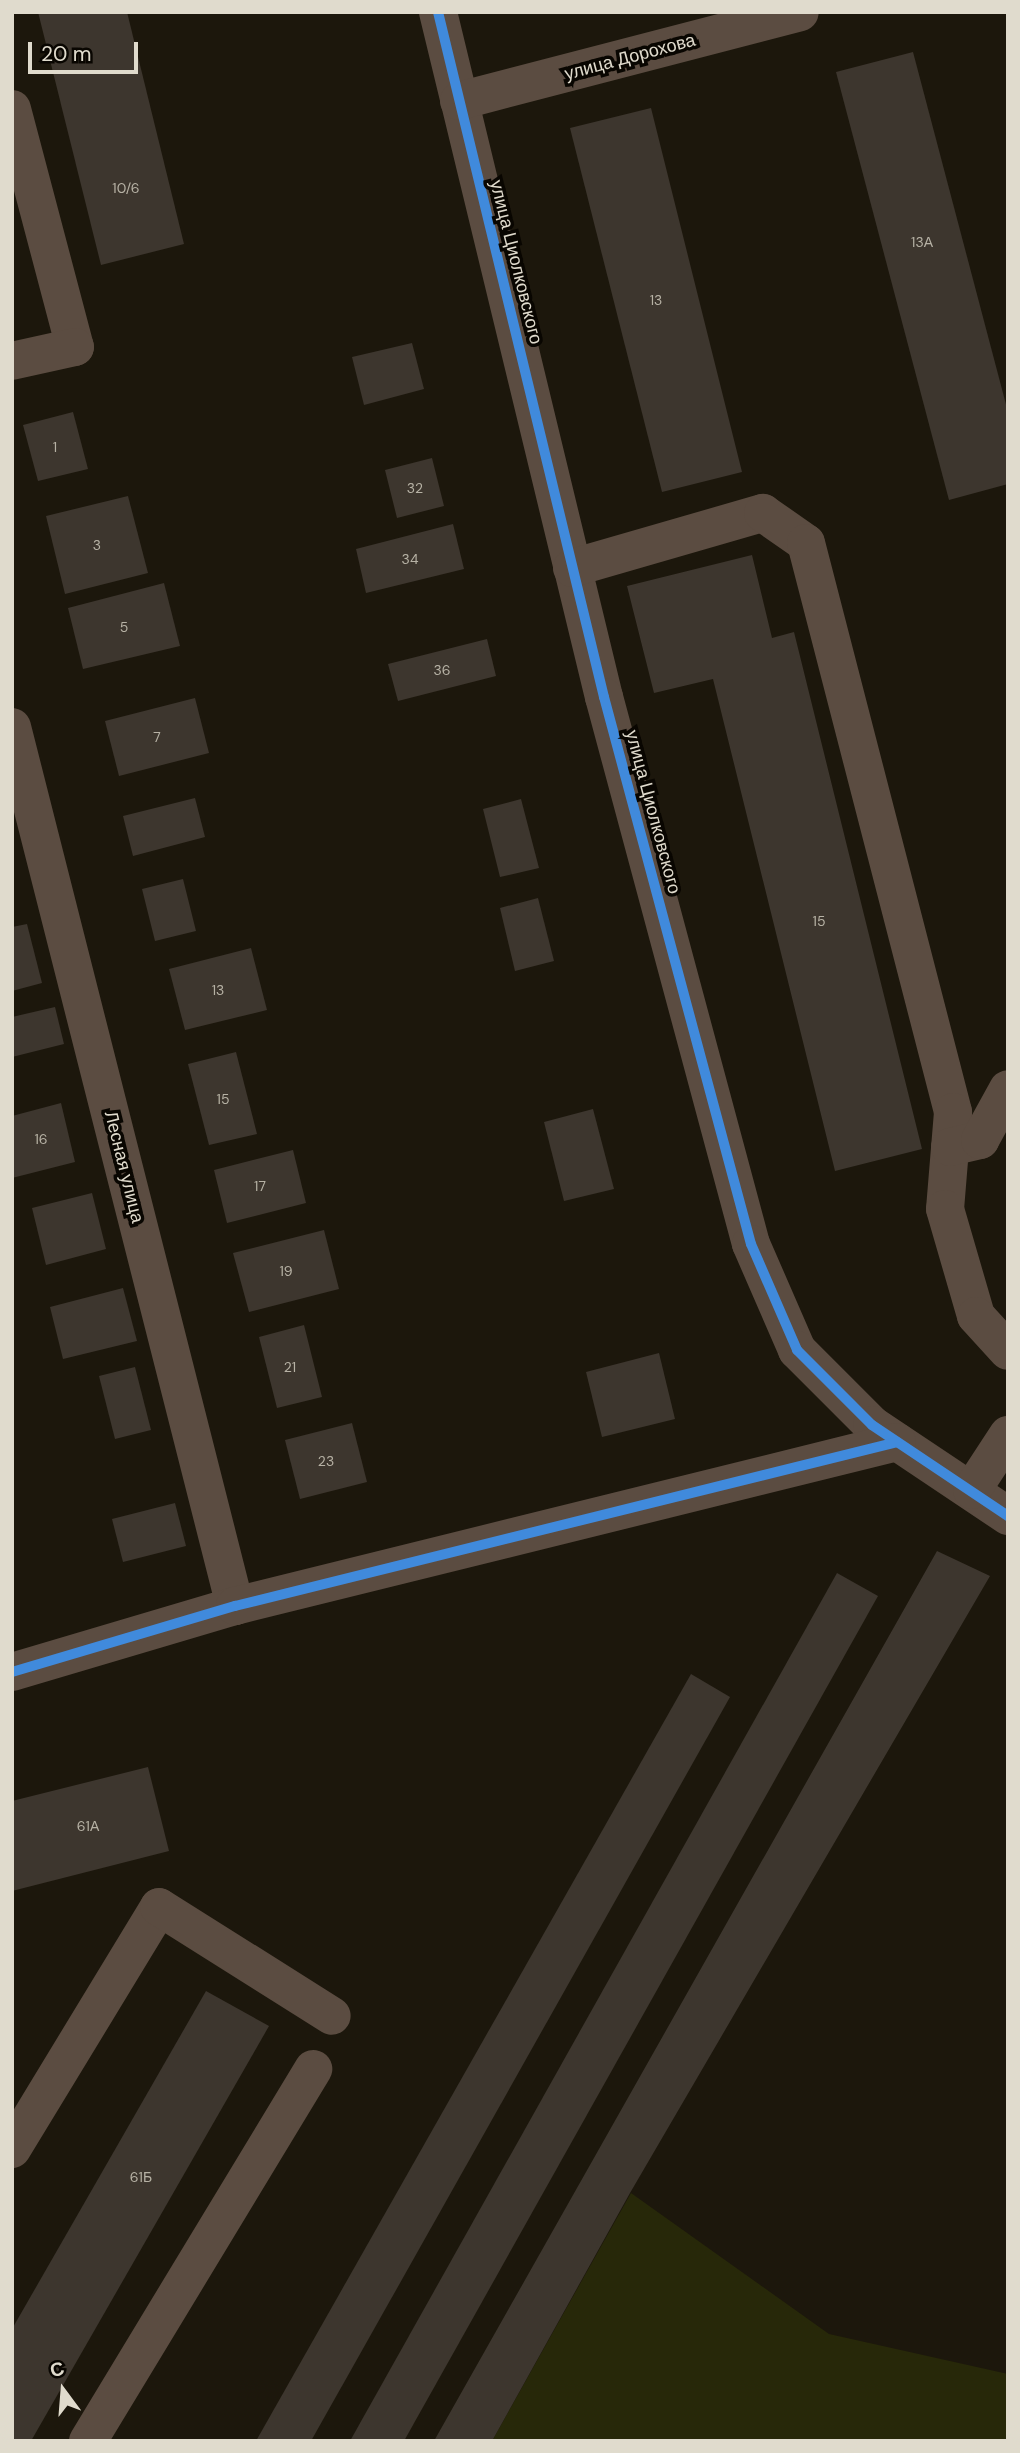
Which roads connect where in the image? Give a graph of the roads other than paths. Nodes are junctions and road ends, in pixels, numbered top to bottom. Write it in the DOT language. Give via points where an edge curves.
graph roads {
  1 [pos="438,12"];
  2 [pos="800,12"];
  3 [pos="711,23"];
  4 [pos="459,101"];
  5 [pos="12,109"];
  6 [pos="12,361"];
  7 [pos="572,568"];
  8 [pos="12,727"];
  9 [pos="1008,1089"];
  10 [pos="950,1147"];
  11 [pos="1008,1351"];
  12 [pos="1008,1435"];
  13 [pos="897,1442"];
  14 [pos="972,1490"];
  15 [pos="1008,1516"];
  16 [pos="235,1606"];
  17 [pos="12,1672"];
  18 [pos="332,2016"];
  19 [pos="313,2069"];
  20 [pos="12,2149"];
  21 [pos="88,2441"];
  1 -- 4 [label="street, улица Циолковского"];
  2 -- 3 [label="street, улица Дорохова"];
  3 -- 4 [label="street, улица Дорохова"];
  4 -- 7 [label="street, улица Циолковского"];
  5 -- 6 [label="street" via="75,347"];
  7 -- 10 [label="street" via="763,513 806,543 953,1112"];
  7 -- 13 [label="street, улица Циолковского" via="751,1244 797,1350 872,1425"];
  8 -- 16 [label="street, Лесная улица"];
  9 -- 10 [label="street" via="980,1140"];
  10 -- 11 [label="street" via="945,1209 976,1316"];
  12 -- 14 [label="street"];
  13 -- 14 [label="street, улица Циолковского"];
  13 -- 16 [label="street"];
  14 -- 15 [label="street, улица Циолковского"];
  16 -- 17 [label="street"];
  18 -- 20 [label="street" via="159,1907"];
  19 -- 21 [label="street"];
}
